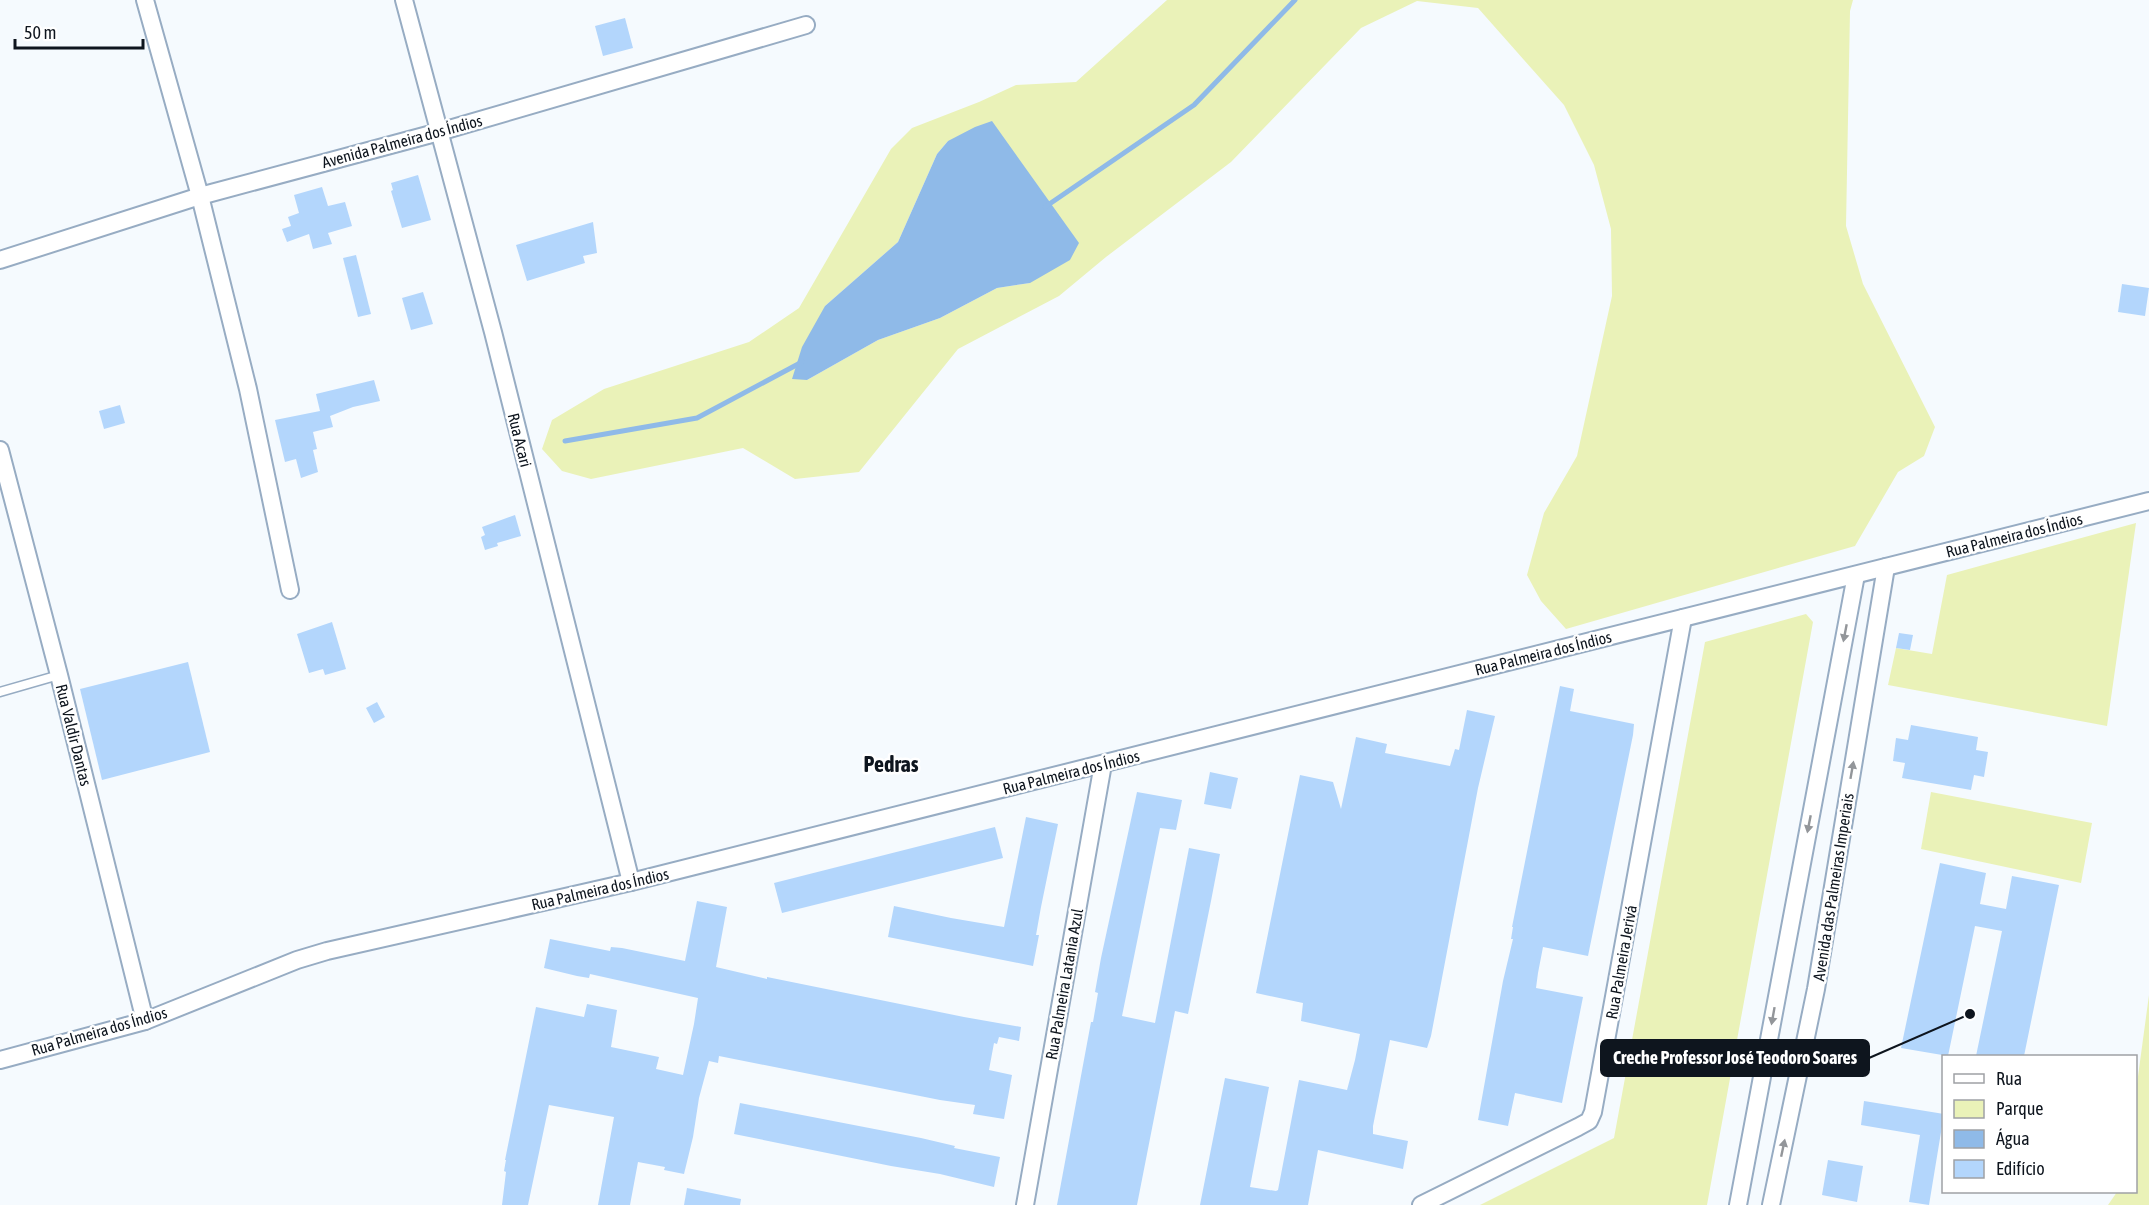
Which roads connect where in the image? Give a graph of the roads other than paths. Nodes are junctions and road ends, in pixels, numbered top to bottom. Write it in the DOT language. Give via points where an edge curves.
graph roads {
  1 [pos="145,0"];
  2 [pos="404,0"];
  3 [pos="806,25"];
  4 [pos="439,132"];
  5 [pos="200,195"];
  6 [pos="0,260"];
  7 [pos="0,450"];
  8 [pos="2149,501"];
  9 [pos="1886,567"];
  10 [pos="1856,575"];
  11 [pos="290,590"];
  12 [pos="1683,618"];
  13 [pos="59,675"];
  14 [pos="0,692"];
  15 [pos="1103,764"];
  16 [pos="631,882"];
  17 [pos="145,1022"];
  18 [pos="0,1060"];
  19 [pos="1024,1205"];
  20 [pos="1421,1205"];
  21 [pos="1738,1205"];
  22 [pos="1771,1205"];
  1 -- 5 [label="street"];
  2 -- 4 [label="street, Rua Acari"];
  3 -- 4 [label="street, Avenida Palmeira dos Índios"];
  4 -- 5 [label="street, Avenida Palmeira dos Índios"];
  4 -- 16 [label="street, Rua Acari"];
  5 -- 6 [label="street, Avenida Palmeira dos Índios"];
  5 -- 11 [label="street" via="248,389"];
  7 -- 13 [label="street, Rua Valdir Dantas"];
  8 -- 9 [label="street, Rua Palmeira dos Índios"];
  9 -- 10 [label="street, Rua Palmeira dos Índios"];
  22 -- 9 [label="street, Avenida das Palmeiras Imperiais, one-way" via="1816,989"];
  10 -- 12 [label="street, Rua Palmeira dos Índios"];
  10 -- 21 [label="street, Avenida das Palmeiras Imperiais, one-way"];
  12 -- 15 [label="street, Rua Palmeira dos Índios"];
  12 -- 20 [label="street, Rua Palmeira Jerivá" via="1589,1121"];
  13 -- 14 [label="lane"];
  13 -- 17 [label="street, Rua Valdir Dantas"];
  15 -- 16 [label="street, Rua Palmeira dos Índios"];
  15 -- 19 [label="street, Rua Palmeira Latania Azul"];
  16 -- 17 [label="street, Rua Palmeira dos Índios" via="327,951"];
  17 -- 18 [label="street, Rua Palmeira dos Índios"];
}
